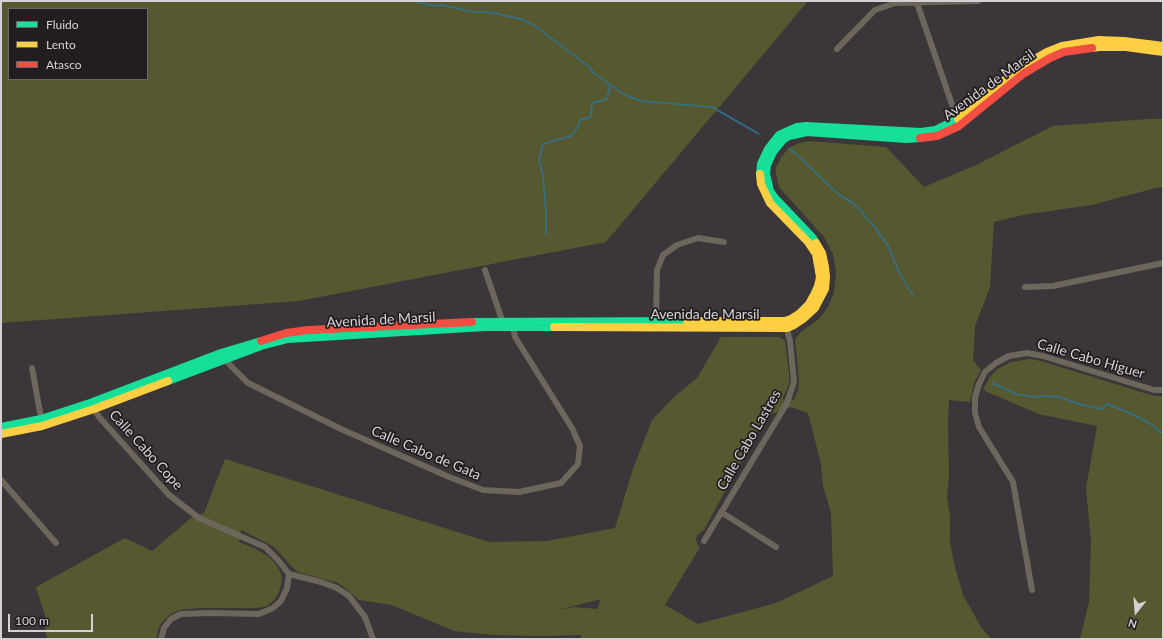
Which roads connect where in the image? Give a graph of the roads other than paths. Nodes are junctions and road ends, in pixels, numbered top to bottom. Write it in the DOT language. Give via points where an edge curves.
graph roads {
  1 [pos="978,1"];
  2 [pos="917,3"];
  3 [pos="1163,46"];
  4 [pos="837,49"];
  5 [pos="1163,52"];
  6 [pos="958,123"];
  7 [pos="724,242"];
  8 [pos="1163,263"];
  9 [pos="485,270"];
  10 [pos="1025,287"];
  11 [pos="502,320"];
  12 [pos="656,323"];
  13 [pos="786,324"];
  14 [pos="513,327"];
  15 [pos="223,356"];
  16 [pos="32,368"];
  17 [pos="1163,390"];
  18 [pos="92,406"];
  19 [pos="42,423"];
  20 [pos="1,427"];
  21 [pos="1,434"];
  22 [pos="1,480"];
  23 [pos="721,512"];
  24 [pos="704,541"];
  25 [pos="56,543"];
  26 [pos="776,547"];
  27 [pos="289,574"];
  28 [pos="1032,590"];
  29 [pos="161,639"];
  30 [pos="372,639"];
  1 -- 2 [label="street"];
  2 -- 4 [label="street" via="896,3 875,10"];
  2 -- 6 [label="street"];
  3 -- 6 [label="street, Avenida de Marsil" via="1098,40 1062,46 1019,68"];
  5 -- 6 [label="street, Avenida de Marsil" via="1099,47 1064,52 1023,74 978,111"];
  6 -- 13 [label="street, Avenida de Marsil" via="921,132 806,126 786,131 773,142 761,164 761,184 770,203 808,242 816,254 820,277 809,304"];
  7 -- 12 [label="street" via="698,238 677,245 663,255 657,270"];
  8 -- 10 [label="street" via="1053,286"];
  9 -- 11 [label="street"];
  11 -- 12 [label="street, Avenida de Marsil"];
  11 -- 15 [label="street, Avenida de Marsil" via="308,330 286,333"];
  12 -- 13 [label="street, Avenida de Marsil"];
  12 -- 14 [label="street, Avenida de Marsil"];
  13 -- 23 [label="street, Calle Cabo Lastres" via="794,382 787,403"];
  14 -- 15 [label="street, Avenida de Marsil" via="309,336"];
  14 -- 15 [label="street, Calle Cabo de Gata" via="514,337 572,428 580,446 578,464 561,483 519,492 483,490 341,430 248,383"];
  15 -- 18 [label="street, Avenida de Marsil"];
  16 -- 19 [label="street"];
  17 -- 28 [label="street, Calle Cabo Higuer" via="1154,390 1027,353 1010,356 985,372 975,397 975,413 979,427 1013,482"];
  18 -- 19 [label="street, Avenida de Marsil"];
  18 -- 27 [label="street, Calle Cabo Cope" via="169,496 199,518 265,547"];
  19 -- 20 [label="street, Avenida de Marsil"];
  19 -- 21 [label="street, Avenida de Marsil"];
  22 -- 25 [label="street"];
  23 -- 24 [label="street, Calle Cabo Lastres"];
  23 -- 26 [label="street"];
  27 -- 29 [label="street" via="287,588 281,601 273,608 259,614 181,614 167,624"];
  27 -- 30 [label="street" via="321,582 349,596 365,617"];
}
